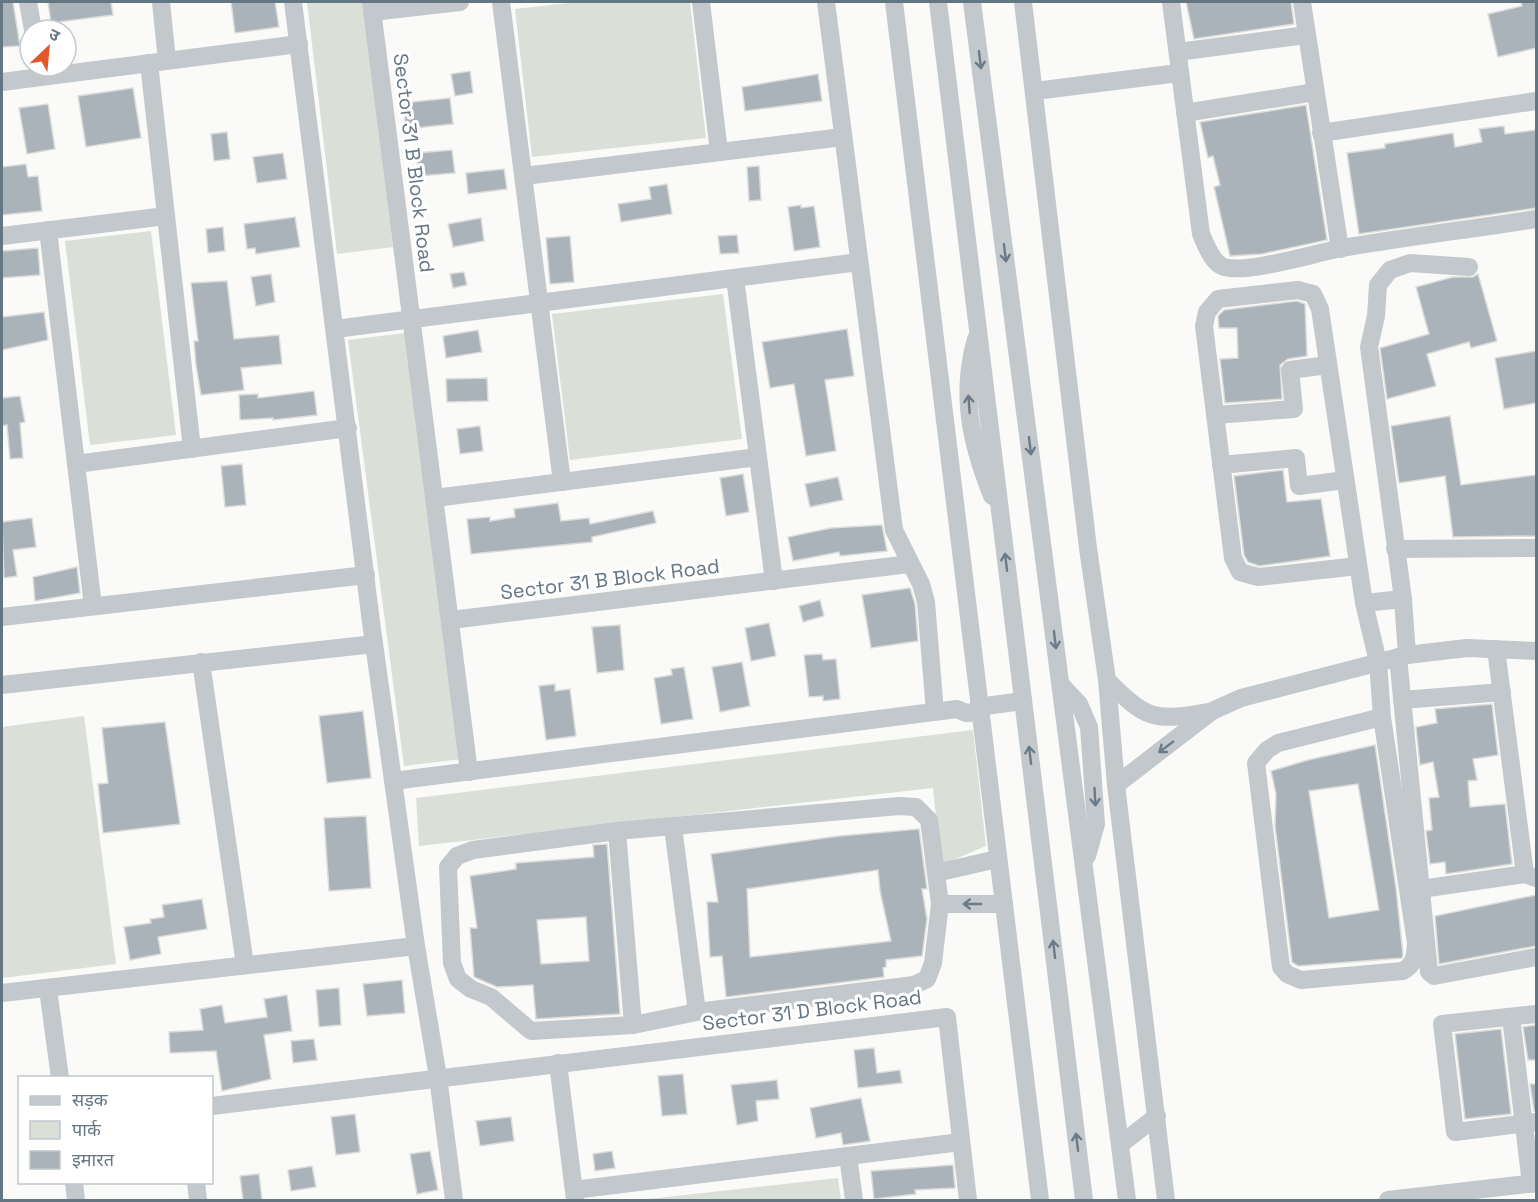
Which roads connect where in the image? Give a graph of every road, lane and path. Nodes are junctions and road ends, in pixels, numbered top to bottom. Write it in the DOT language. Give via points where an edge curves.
graph roads {
  1 [pos="28,2"];
  2 [pos="161,2"];
  3 [pos="293,2"];
  4 [pos="460,2"];
  5 [pos="501,2"];
  6 [pos="701,2"];
  7 [pos="826,2"];
  8 [pos="894,2"];
  9 [pos="938,2"];
  10 [pos="972,2"];
  11 [pos="1023,2"];
  12 [pos="1171,2"];
  13 [pos="1302,2"];
  14 [pos="372,7"];
  15 [pos="31,18"];
  16 [pos="1306,35"];
  17 [pos="299,44"];
  18 [pos="1178,52"];
  19 [pos="158,62"];
  20 [pos="78,69"];
  21 [pos="1179,73"];
  22 [pos="18,78"];
  23 [pos="2,82"];
  24 [pos="1035,91"];
  25 [pos="1315,92"];
  26 [pos="1536,101"];
  27 [pos="1185,113"];
  28 [pos="1321,133"];
  29 [pos="843,137"];
  30 [pos="719,152"];
  31 [pos="524,176"];
  32 [pos="166,216"];
  33 [pos="1536,219"];
  34 [pos="48,230"];
  35 [pos="2,236"];
  36 [pos="1340,249"];
  37 [pos="859,262"];
  38 [pos="1469,267"];
  39 [pos="735,278"];
  40 [pos="539,303"];
  41 [pos="412,320"];
  42 [pos="335,329"];
  43 [pos="1328,365"];
  44 [pos="1215,415"];
  45 [pos="348,428"];
  46 [pos="192,449"];
  47 [pos="758,457"];
  48 [pos="76,464"];
  49 [pos="1221,465"];
  50 [pos="1345,480"];
  51 [pos="562,482"];
  52 [pos="435,498"];
  53 [pos="1536,548"];
  54 [pos="1395,549"];
  55 [pos="909,564"];
  56 [pos="1358,566"];
  57 [pos="366,575"];
  58 [pos="774,581"];
  59 [pos="1403,599"];
  60 [pos="1364,603"];
  61 [pos="93,606"];
  62 [pos="2,617"];
  63 [pos="451,620"];
  64 [pos="374,644"];
  65 [pos="1496,649"];
  66 [pos="1536,651"];
  67 [pos="1402,656"];
  68 [pos="1378,662"];
  69 [pos="201,663"];
  70 [pos="1107,680"];
  71 [pos="2,685"];
  72 [pos="1502,692"];
  73 [pos="1402,700"];
  74 [pos="1023,701"];
  75 [pos="978,707"];
  76 [pos="1212,711"];
  77 [pos="935,712"];
  78 [pos="1382,717"];
  79 [pos="469,772"];
  80 [pos="393,781"];
  81 [pos="1116,786"];
  82 [pos="673,827"];
  83 [pos="617,831"];
  84 [pos="997,859"];
  85 [pos="936,873"];
  86 [pos="1531,876"];
  87 [pos="1421,889"];
  88 [pos="940,904"];
  89 [pos="1004,904"];
  90 [pos="416,946"];
  91 [pos="1536,957"];
  92 [pos="245,965"];
  93 [pos="48,988"];
  94 [pos="2,993"];
  95 [pos="697,1012"];
  96 [pos="1536,1014"];
  97 [pos="1511,1017"];
  98 [pos="633,1025"];
  99 [pos="558,1063"];
  100 [pos="60,1076"];
  101 [pos="438,1077"];
  102 [pos="213,1106"];
  103 [pos="1157,1116"];
  104 [pos="1530,1122"];
  105 [pos="961,1142"];
  106 [pos="1121,1144"];
  107 [pos="848,1156"];
  108 [pos="1534,1183"];
  109 [pos="74,1184"];
  110 [pos="196,1184"];
  111 [pos="574,1195"];
  112 [pos="76,1200"];
  113 [pos="198,1200"];
  114 [pos="454,1200"];
  115 [pos="854,1200"];
  116 [pos="968,1200"];
  117 [pos="1041,1200"];
  118 [pos="1084,1200"];
  119 [pos="1126,1200"];
  120 [pos="1166,1200"];
  121 [pos="1388,1200"];
  1 -- 15 [label="street"];
  2 -- 19 [label="street"];
  3 -- 17 [label="street"];
  4 -- 14 [label="street, Sector 31 B Block Road"];
  5 -- 31 [label="street"];
  6 -- 30 [label="street"];
  7 -- 29 [label="street"];
  8 -- 75 [label="street"];
  74 -- 9 [label="street, one-way"];
  10 -- 106 [label="street, one-way"];
  11 -- 24 [label="street"];
  12 -- 18 [label="street"];
  13 -- 16 [label="street"];
  14 -- 41 [label="street, Sector 31 B Block Road"];
  16 -- 18 [label="street"];
  16 -- 25 [label="street"];
  17 -- 19 [label="street"];
  17 -- 42 [label="street"];
  18 -- 21 [label="street"];
  19 -- 20 [label="street"];
  19 -- 32 [label="street"];
  21 -- 24 [label="street"];
  21 -- 27 [label="street"];
  22 -- 23 [label="street"];
  24 -- 70 [label="street"];
  25 -- 27 [label="street"];
  25 -- 28 [label="street"];
  26 -- 28 [label="street"];
  27 -- 36 [label="street" via="1201,234 1222,266 1257,265"];
  28 -- 36 [label="street"];
  29 -- 30 [label="street"];
  29 -- 37 [label="street"];
  30 -- 31 [label="street"];
  31 -- 40 [label="street"];
  32 -- 34 [label="street"];
  32 -- 46 [label="street"];
  33 -- 36 [label="street"];
  34 -- 35 [label="street"];
  34 -- 48 [label="street"];
  37 -- 39 [label="street"];
  37 -- 55 [label="street" via="894,530"];
  38 -- 54 [label="street" via="1410,263 1390,270 1378,285 1369,347"];
  39 -- 40 [label="street"];
  39 -- 47 [label="street"];
  40 -- 41 [label="street"];
  40 -- 51 [label="street"];
  41 -- 42 [label="street"];
  41 -- 52 [label="street, Sector 31 B Block Road"];
  42 -- 45 [label="street"];
  43 -- 44 [label="street" via="1290,370 1294,409"];
  43 -- 44 [label="street" via="1320,309 1313,294 1298,290 1218,299 1207,312 1204,326"];
  43 -- 50 [label="street"];
  44 -- 49 [label="street"];
  45 -- 46 [label="street"];
  45 -- 57 [label="street"];
  46 -- 48 [label="street"];
  47 -- 51 [label="street"];
  47 -- 58 [label="street"];
  48 -- 61 [label="street"];
  49 -- 50 [label="street" via="1296,458 1299,486"];
  49 -- 56 [label="street" via="1233,558 1240,572 1258,577"];
  50 -- 56 [label="street"];
  51 -- 52 [label="street"];
  52 -- 63 [label="street, Sector 31 B Block Road"];
  53 -- 54 [label="street"];
  54 -- 59 [label="street"];
  55 -- 58 [label="street, Sector 31 B Block Road"];
  55 -- 77 [label="street" via="926,602"];
  56 -- 60 [label="street"];
  57 -- 61 [label="street"];
  57 -- 64 [label="street"];
  58 -- 63 [label="street, Sector 31 B Block Road"];
  59 -- 60 [label="street"];
  59 -- 67 [label="street"];
  60 -- 68 [label="street"];
  61 -- 62 [label="street"];
  63 -- 79 [label="street, Sector 31 B Block Road"];
  64 -- 69 [label="street"];
  64 -- 80 [label="street"];
  65 -- 66 [label="street"];
  65 -- 67 [label="street" via="1467,648"];
  65 -- 72 [label="street"];
  67 -- 68 [label="street"];
  67 -- 73 [label="street"];
  68 -- 76 [label="street" via="1241,698"];
  68 -- 78 [label="street"];
  69 -- 71 [label="street"];
  69 -- 92 [label="street"];
  70 -- 76 [label="street" via="1135,708 1155,717 1176,718"];
  70 -- 81 [label="street"];
  72 -- 73 [label="street"];
  72 -- 86 [label="street"];
  73 -- 87 [label="street"];
  74 -- 75 [label="street"];
  118 -- 74 [label="street, one-way"];
  75 -- 77 [label="street" via="964,703 957,709"];
  75 -- 84 [label="street"];
  76 -- 81 [label="street, one-way"];
  77 -- 79 [label="street"];
  78 -- 78 [label="street" via="1278,742 1256,763 1281,968 1301,980 1403,971 1415,957"];
  79 -- 80 [label="street"];
  80 -- 90 [label="street"];
  81 -- 103 [label="street"];
  82 -- 83 [label="street"];
  82 -- 85 [label="street" via="916,807 929,820"];
  82 -- 95 [label="street"];
  83 -- 98 [label="street"];
  83 -- 98 [label="street" via="473,850 457,856 448,867 452,963 458,979 491,997 531,1031"];
  84 -- 85 [label="street"];
  84 -- 89 [label="street"];
  85 -- 88 [label="street"];
  86 -- 87 [label="street"];
  87 -- 91 [label="street" via="1429,972 1434,976"];
  89 -- 88 [label="street, one-way"];
  88 -- 95 [label="street" via="933,963 927,979 914,985"];
  89 -- 117 [label="street"];
  90 -- 92 [label="street"];
  90 -- 101 [label="street"];
  92 -- 93 [label="street"];
  93 -- 94 [label="street"];
  93 -- 100 [label="street"];
  95 -- 98 [label="street"];
  96 -- 97 [label="street"];
  97 -- 104 [label="street"];
  97 -- 104 [label="street" via="1442,1024 1455,1132"];
  99 -- 101 [label="street, Sector 31 D Block Road"];
  99 -- 105 [label="street, Sector 31 D Block Road" via="947,1017"];
  99 -- 111 [label="street"];
  101 -- 102 [label="street, Sector 31 D Block Road"];
  101 -- 114 [label="street"];
  103 -- 106 [label="street"];
  103 -- 120 [label="street"];
  104 -- 108 [label="street"];
  105 -- 107 [label="street"];
  105 -- 116 [label="street, Sector 31 D Block Road"];
  106 -- 119 [label="street"];
  107 -- 111 [label="street"];
  107 -- 115 [label="street"];
  108 -- 121 [label="street"];
  109 -- 112 [label="street"];
  110 -- 113 [label="street"];
}
